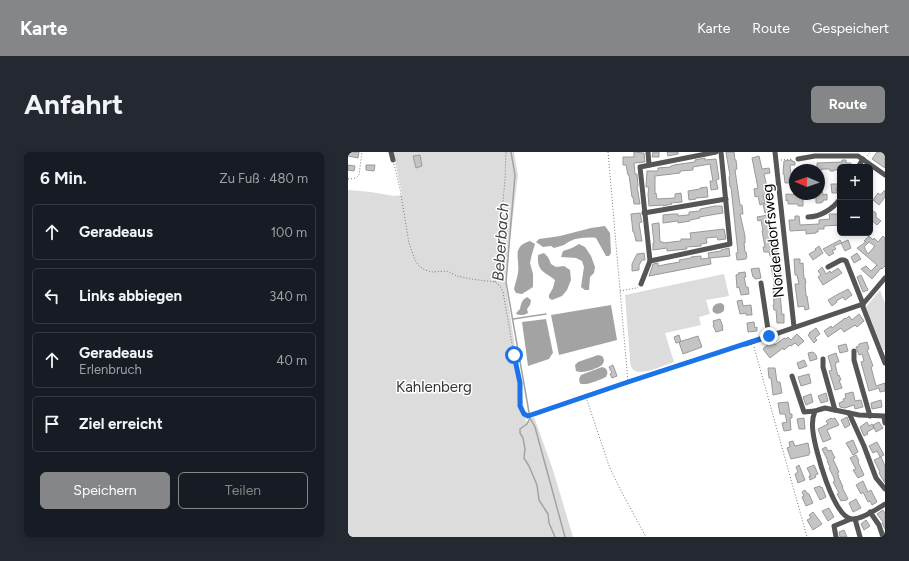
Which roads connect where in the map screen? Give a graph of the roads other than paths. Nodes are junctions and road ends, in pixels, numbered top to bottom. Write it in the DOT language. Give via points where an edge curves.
graph roads {
  1 [pos="391,152"];
  2 [pos="648,152"];
  3 [pos="716,152"];
  4 [pos="721,152"];
  5 [pos="775,152"];
  6 [pos="798,159"];
  7 [pos="864,159"];
  8 [pos="393,160"];
  9 [pos="860,164"];
  10 [pos="649,165"];
  11 [pos="885,175"];
  12 [pos="726,199"];
  13 [pos="839,200"];
  14 [pos="644,213"];
  15 [pos="808,217"];
  16 [pos="650,261"];
  17 [pos="828,267"];
  18 [pos="885,278"];
  19 [pos="641,284"];
  20 [pos="761,284"];
  21 [pos="863,304"];
  22 [pos="794,327"];
  23 [pos="769,336"];
  24 [pos="746,344"];
  25 [pos="854,351"];
  26 [pos="823,359"];
  27 [pos="885,363"];
  28 [pos="792,376"];
  29 [pos="835,410"];
  30 [pos="815,411"];
  31 [pos="849,413"];
  32 [pos="870,416"];
  33 [pos="885,416"];
  34 [pos="885,423"];
  35 [pos="885,489"];
  36 [pos="885,504"];
  37 [pos="870,512"];
  38 [pos="853,519"];
  39 [pos="836,537"];
  40 [pos="860,537"];
  41 [pos="883,537"];
  1 -- 8 [label="street"];
  2 -- 10 [label="street"];
  3 -- 10 [label="street"];
  4 -- 12 [label="street"];
  5 -- 22 [label="street, Nordendorfsweg"];
  6 -- 7 [label="street" via="815,156 858,156"];
  7 -- 9 [label="street"];
  7 -- 11 [label="street"];
  10 -- 14 [label="street" via="640,167"];
  12 -- 14 [label="street"];
  12 -- 16 [label="street" via="730,244"];
  13 -- 15 [label="street" via="822,214"];
  14 -- 16 [label="street"];
  16 -- 19 [label="street"];
  17 -- 21 [label="street" via="841,260 846,261"];
  18 -- 21 [label="street"];
  20 -- 23 [label="street"];
  21 -- 22 [label="street"];
  21 -- 27 [label="street"];
  22 -- 23 [label="street"];
  23 -- 24 [label="street"];
  25 -- 32 [label="street" via="854,360"];
  26 -- 29 [label="street"];
  28 -- 30 [label="street" via="804,412"];
  29 -- 30 [label="street" via="821,408"];
  29 -- 31 [label="street"];
  30 -- 38 [label="street" via="812,432 822,471 838,506 845,516"];
  31 -- 32 [label="street"];
  31 -- 35 [label="street" via="876,478"];
  32 -- 33 [label="street"];
  33 -- 34 [label="street"];
  36 -- 37 [label="street"];
  37 -- 38 [label="street"];
  37 -- 41 [label="street"];
  38 -- 39 [label="street" via="834,526"];
  38 -- 40 [label="street"];
}
